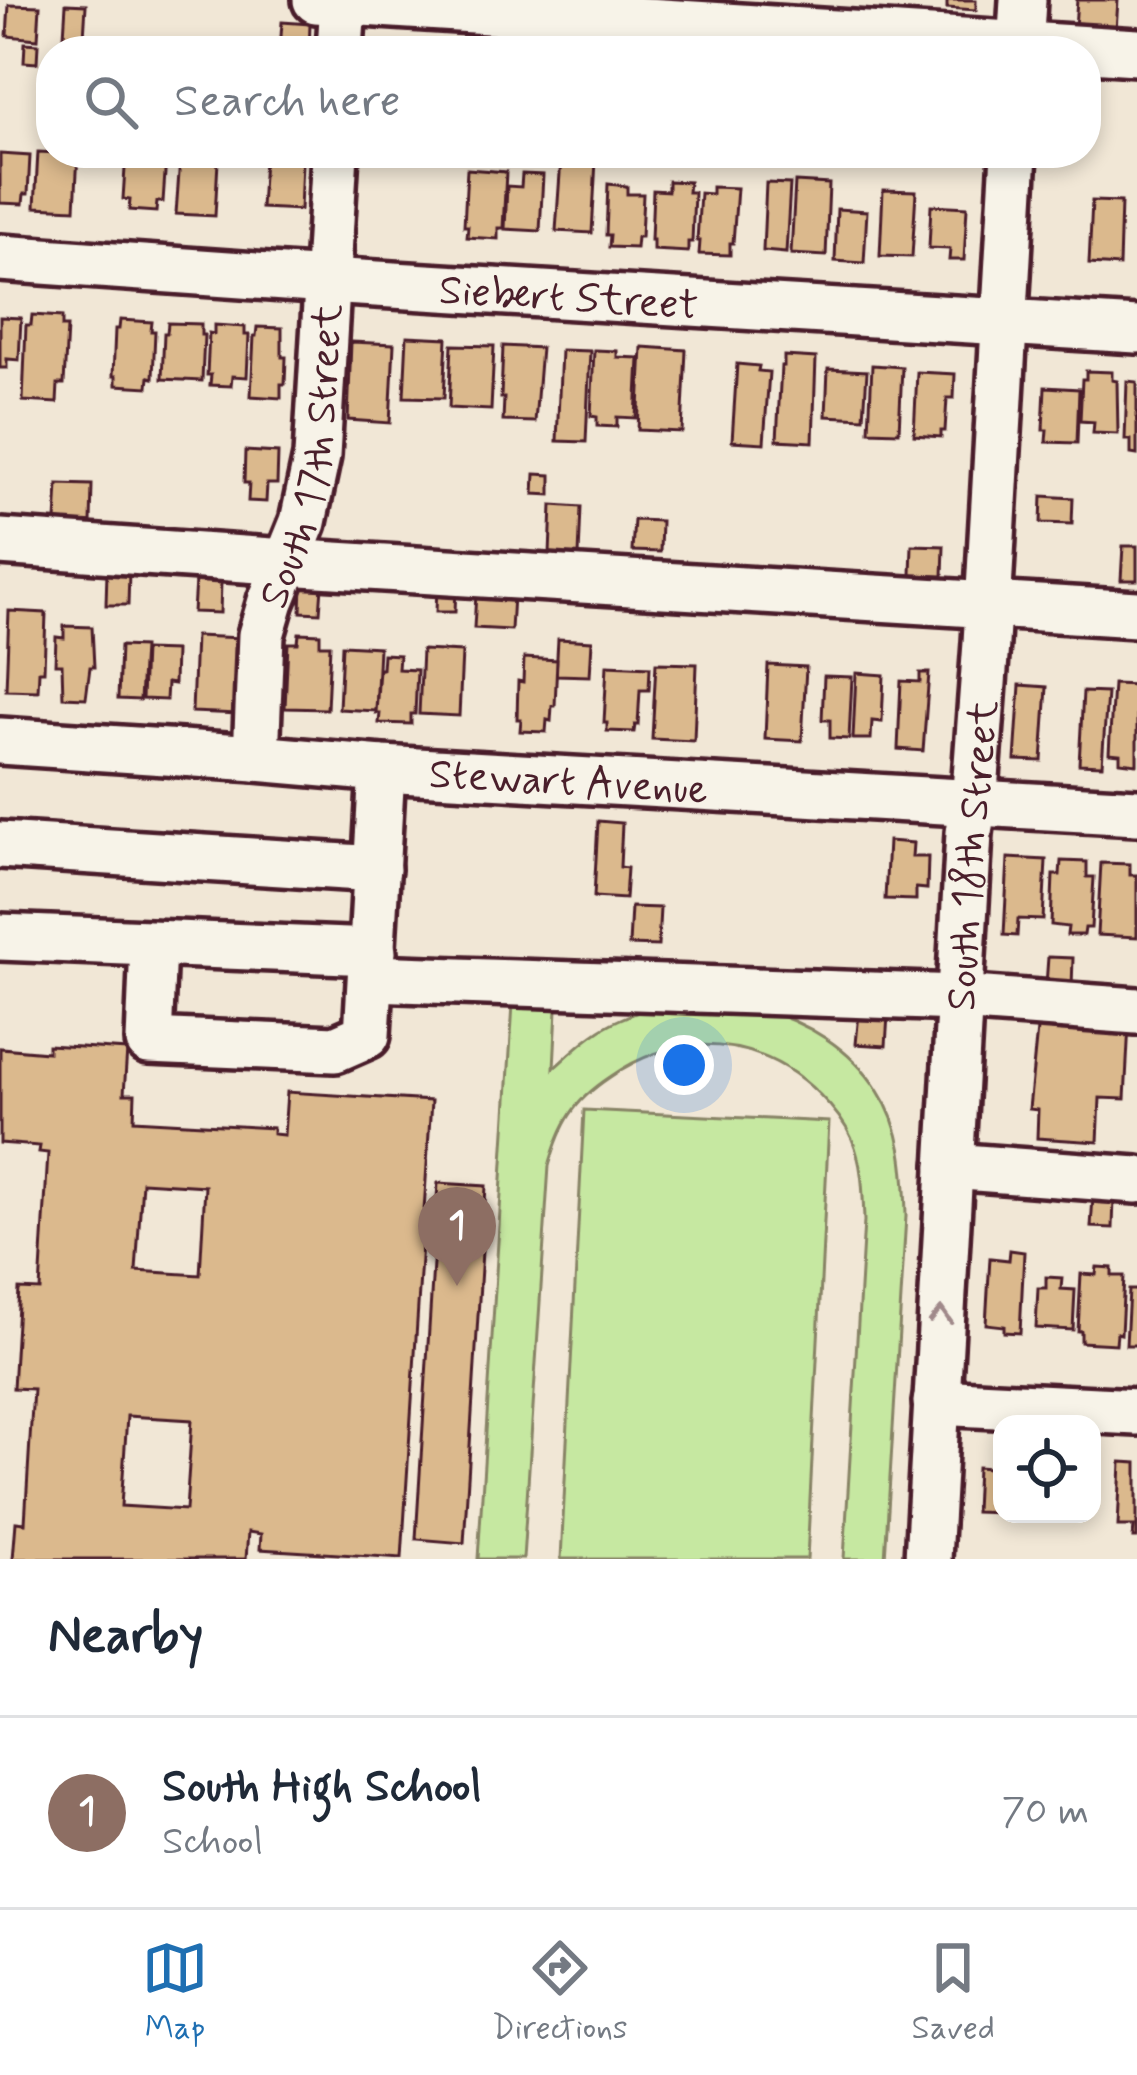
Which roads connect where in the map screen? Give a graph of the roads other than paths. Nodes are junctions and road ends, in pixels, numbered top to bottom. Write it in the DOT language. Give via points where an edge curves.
graph roads {
  1 [pos="316,0"];
  2 [pos="343,1"];
  3 [pos="1021,32"];
  4 [pos="341,36"];
  5 [pos="1101,46"];
  6 [pos="1137,52"];
  7 [pos="333,168"];
  8 [pos="1013,168"];
  9 [pos="0,258"];
  10 [pos="327,281"];
  11 [pos="1004,322"];
  12 [pos="1137,330"];
  13 [pos="0,542"];
  14 [pos="286,562"];
  15 [pos="988,604"];
  16 [pos="1137,614"];
  17 [pos="0,742"];
  18 [pos="256,758"];
  19 [pos="382,770"];
  20 [pos="973,802"];
  21 [pos="1137,812"];
  22 [pos="0,845"];
  23 [pos="377,869"];
  24 [pos="0,937"];
  25 [pos="153,945"];
  26 [pos="372,965"];
  27 [pos="959,998"];
  28 [pos="1137,1011"];
  29 [pos="950,1166"];
  30 [pos="1137,1180"];
  31 [pos="936,1402"];
  32 [pos="1137,1412"];
  33 [pos="928,1559"];
  1 -- 2 [label="street"];
  2 -- 3 [label="street"];
  2 -- 4 [label="street"];
  5 -- 6 [label="street"];
  7 -- 10 [label="street, South 17th Street"];
  8 -- 11 [label="street, South 18th Street"];
  9 -- 10 [label="street, Siebert Street"];
  10 -- 11 [label="street, Siebert Street"];
  10 -- 14 [label="street, South 17th Street" via="317,456"];
  11 -- 12 [label="street, Siebert Street"];
  11 -- 15 [label="street, South 18th Street"];
  13 -- 14 [label="street"];
  14 -- 15 [label="street"];
  14 -- 18 [label="street, South 17th Street" via="261,635"];
  15 -- 16 [label="street"];
  15 -- 20 [label="street, South 18th Street"];
  17 -- 18 [label="street, Stewart Avenue"];
  18 -- 19 [label="street, Stewart Avenue"];
  19 -- 20 [label="street, Stewart Avenue"];
  19 -- 23 [label="street"];
  20 -- 21 [label="street, Stewart Avenue"];
  20 -- 27 [label="street, South 18th Street"];
  22 -- 23 [label="street"];
  23 -- 26 [label="street"];
  24 -- 25 [label="street"];
  25 -- 26 [label="street"];
  25 -- 26 [label="street" via="149,1041 335,1049 368,1035"];
  26 -- 27 [label="street"];
  27 -- 28 [label="street"];
  27 -- 29 [label="street, South 18th Street"];
  29 -- 30 [label="street"];
  31 -- 29 [label="street, South 18th Street, one-way"];
  31 -- 32 [label="street"];
  31 -- 33 [label="street, South 18th Street"];
}
